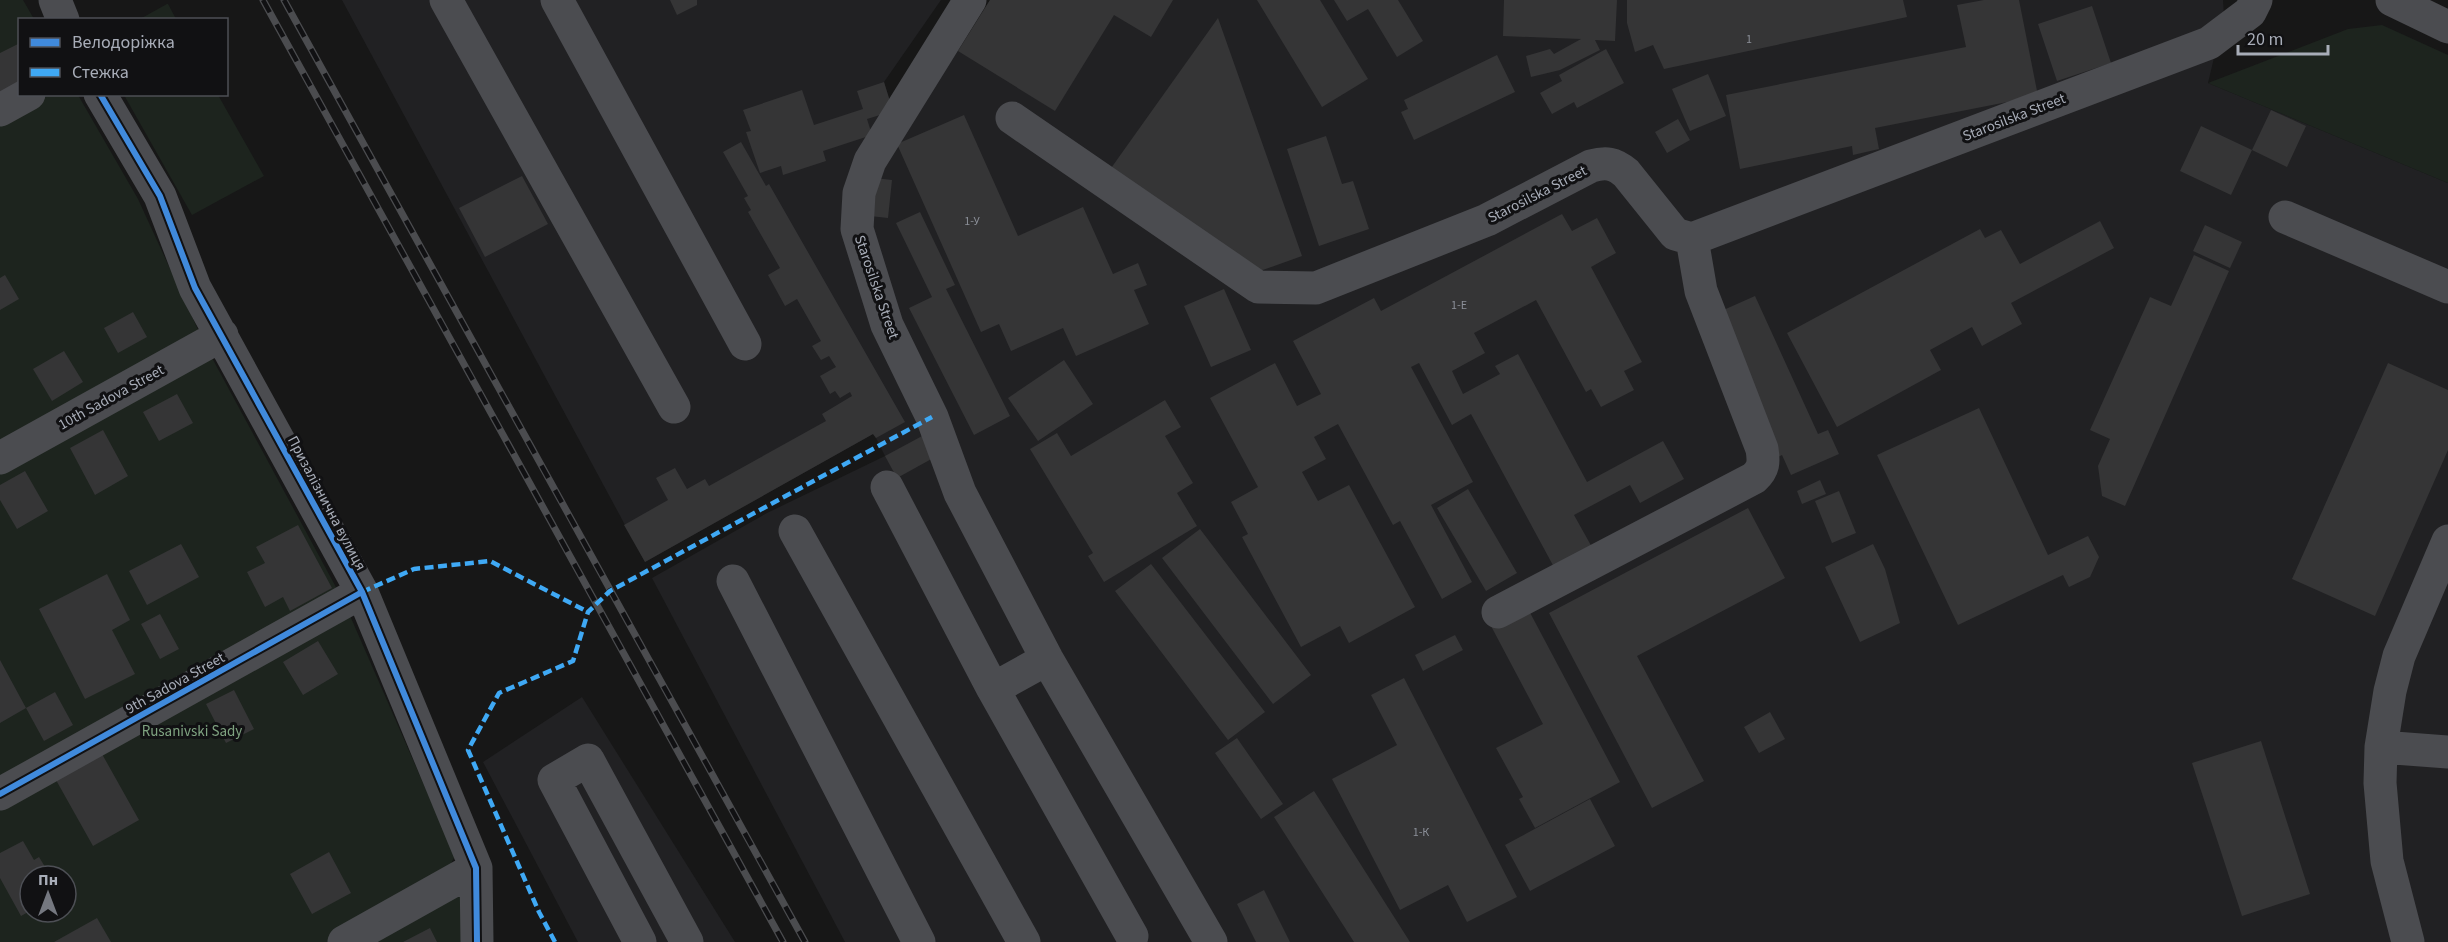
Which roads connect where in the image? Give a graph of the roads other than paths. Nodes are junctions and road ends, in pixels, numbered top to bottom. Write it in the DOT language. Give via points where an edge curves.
graph roads {
  1 [pos="56,0"];
  2 [pos="447,0"];
  3 [pos="557,0"];
  4 [pos="970,0"];
  5 [pos="2256,0"];
  6 [pos="2392,0"];
  7 [pos="62,18"];
  8 [pos="2448,27"];
  9 [pos="24,96"];
  10 [pos="101,96"];
  11 [pos="0,110"];
  12 [pos="1012,118"];
  13 [pos="2285,217"];
  14 [pos="1692,239"];
  15 [pos="2448,287"];
  16 [pos="222,335"];
  17 [pos="745,344"];
  18 [pos="674,407"];
  19 [pos="0,458"];
  20 [pos="887,488"];
  21 [pos="795,531"];
  22 [pos="2448,541"];
  23 [pos="733,581"];
  24 [pos="362,592"];
  25 [pos="1498,612"];
  26 [pos="1047,659"];
  27 [pos="993,689"];
  28 [pos="2381,747"];
  29 [pos="2448,752"];
  30 [pos="0,794"];
  31 [pos="476,868"];
  32 [pos="1132,936"];
  33 [pos="344,942"];
  34 [pos="477,942"];
  35 [pos="640,942"];
  36 [pos="687,942"];
  37 [pos="919,942"];
  38 [pos="1024,942"];
  39 [pos="1211,942"];
  40 [pos="2408,942"];
  1 -- 7 [label="street"];
  2 -- 18 [label="street"];
  3 -- 17 [label="street"];
  4 -- 26 [label="street, Starosilska Street" via="870,160 859,193 857,229 887,325 932,417 960,493"];
  5 -- 14 [label="street, Starosilska Street" via="2250,12 2209,43"];
  6 -- 8 [label="street"];
  9 -- 11 [label="street"];
  10 -- 16 [label="street, Призалізнична вулиця" via="160,196 195,288"];
  12 -- 14 [label="street, Starosilska Street" via="1258,287 1316,288 1487,220 1604,163 1616,165 1626,173 1675,234"];
  13 -- 15 [label="street"];
  14 -- 25 [label="street" via="1701,291 1762,449 1761,471"];
  16 -- 19 [label="street, 10th Sadova Street"];
  16 -- 24 [label="street, Призалізнична вулиця"];
  20 -- 27 [label="street"];
  21 -- 38 [label="street"];
  22 -- 28 [label="street" via="2399,656"];
  23 -- 37 [label="street"];
  24 -- 30 [label="street, 9th Sadova Street"];
  24 -- 31 [label="street, Призалізнична вулиця"];
  26 -- 27 [label="street"];
  26 -- 39 [label="street, Starosilska Street"];
  27 -- 32 [label="street"];
  28 -- 29 [label="street"];
  28 -- 40 [label="street" via="2387,861"];
  31 -- 33 [label="street"];
  31 -- 34 [label="street, Призалізнична вулиця"];
  35 -- 36 [label="street" via="554,780 588,760"];
}
